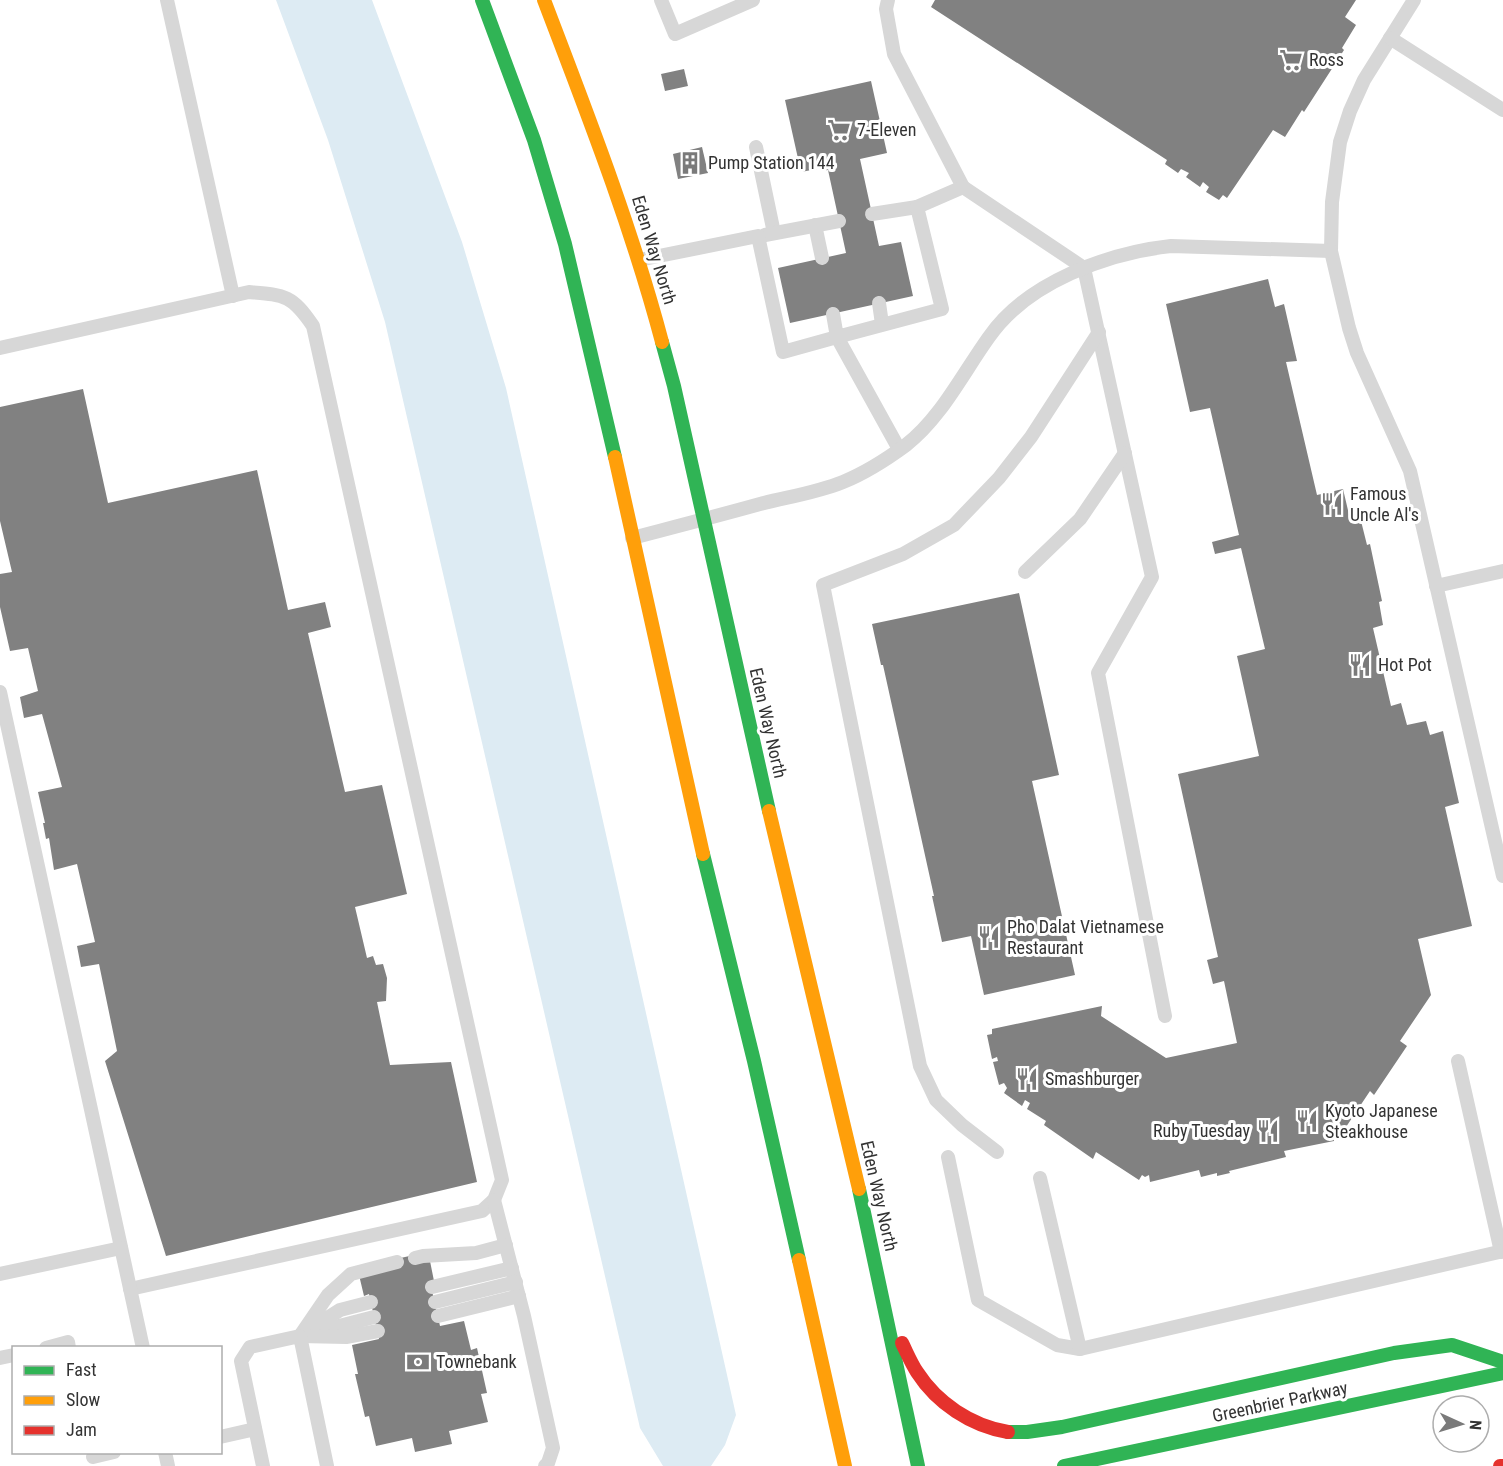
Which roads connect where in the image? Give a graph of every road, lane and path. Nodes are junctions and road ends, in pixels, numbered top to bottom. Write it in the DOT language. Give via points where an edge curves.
graph roads {
  1 [pos="167,0"];
  2 [pos="482,0"];
  3 [pos="544,0"];
  4 [pos="661,0"];
  5 [pos="753,0"];
  6 [pos="888,0"];
  7 [pos="1414,0"];
  8 [pos="1390,38"];
  9 [pos="1503,110"];
  10 [pos="756,147"];
  11 [pos="963,187"];
  12 [pos="917,207"];
  13 [pos="872,214"];
  14 [pos="839,221"];
  15 [pos="815,225"];
  16 [pos="774,233"];
  17 [pos="758,236"];
  18 [pos="1331,251"];
  19 [pos="822,258"];
  20 [pos="639,260"];
  21 [pos="1084,268"];
  22 [pos="232,296"];
  23 [pos="879,303"];
  24 [pos="833,314"];
  25 [pos="882,324"];
  26 [pos="1099,332"];
  27 [pos="837,336"];
  28 [pos="0,348"];
  29 [pos="899,449"];
  30 [pos="1125,453"];
  31 [pos="703,520"];
  32 [pos="632,538"];
  33 [pos="1503,571"];
  34 [pos="1025,572"];
  35 [pos="1436,586"];
  36 [pos="0,692"];
  37 [pos="1501,857"];
  38 [pos="1503,876"];
  39 [pos="1165,1016"];
  40 [pos="1458,1061"];
  41 [pos="998,1152"];
  42 [pos="948,1157"];
  43 [pos="1040,1178"];
  44 [pos="495,1200"];
  45 [pos="506,1245"];
  46 [pos="121,1248"];
  47 [pos="1502,1252"];
  48 [pos="415,1258"];
  49 [pos="397,1262"];
  50 [pos="512,1268"];
  51 [pos="0,1274"];
  52 [pos="516,1282"];
  53 [pos="432,1287"];
  54 [pos="130,1289"];
  55 [pos="519,1296"];
  56 [pos="371,1302"];
  57 [pos="886,1311"];
  58 [pos="374,1317"];
  59 [pos="378,1331"];
  60 [pos="300,1336"];
  61 [pos="50,1346"];
  62 [pos="69,1346"];
  63 [pos="143,1346"];
  64 [pos="1080,1349"];
  65 [pos="1503,1362"];
  66 [pos="1503,1373"];
  67 [pos="255,1429"];
  68 [pos="222,1437"];
  69 [pos="108,1454"];
  70 [pos="93,1459"];
  71 [pos="263,1466"];
  72 [pos="327,1466"];
  73 [pos="545,1466"];
  74 [pos="845,1466"];
  75 [pos="918,1466"];
  76 [pos="1064,1466"];
  1 -- 22 [label="lane"];
  2 -- 32 [label="street" via="534,140 565,244"];
  3 -- 20 [label="street, Eden Way North"];
  4 -- 5 [label="lane" via="675,34"];
  6 -- 11 [label="lane" via="894,54"];
  7 -- 8 [label="lane"];
  8 -- 9 [label="lane"];
  8 -- 18 [label="lane" via="1364,80 1344,127 1332,202"];
  10 -- 16 [label="lane"];
  11 -- 12 [label="lane"];
  11 -- 21 [label="lane"];
  12 -- 13 [label="lane"];
  12 -- 25 [label="lane" via="942,309"];
  14 -- 15 [label="lane"];
  15 -- 16 [label="lane"];
  15 -- 19 [label="lane"];
  16 -- 17 [label="lane"];
  17 -- 20 [label="lane"];
  17 -- 27 [label="lane" via="783,352"];
  18 -- 21 [label="lane" via="1171,246 1119,256"];
  18 -- 35 [label="lane" via="1357,353 1410,471"];
  20 -- 31 [label="street, Eden Way North" via="674,386"];
  21 -- 26 [label="lane"];
  21 -- 29 [label="lane" via="1035,295 1001,322 930,421"];
  22 -- 28 [label="lane"];
  22 -- 44 [label="lane" via="249,292 281,294 302,309 313,326 502,1180"];
  23 -- 25 [label="lane"];
  24 -- 27 [label="lane"];
  25 -- 27 [label="lane"];
  26 -- 30 [label="lane"];
  26 -- 41 [label="lane" via="1031,437 954,525 903,554 824,585 920,1066 936,1100"];
  27 -- 29 [label="lane"];
  29 -- 31 [label="lane" via="843,482"];
  30 -- 34 [label="lane" via="1080,519"];
  30 -- 39 [label="lane" via="1152,577 1098,673"];
  31 -- 32 [label="lane"];
  31 -- 57 [label="street, Eden Way North"];
  32 -- 74 [label="street"];
  33 -- 35 [label="lane"];
  35 -- 37 [label="lane"];
  36 -- 46 [label="lane"];
  37 -- 38 [label="lane"];
  40 -- 47 [label="lane"];
  42 -- 64 [label="lane" via="978,1300 1057,1345"];
  43 -- 64 [label="lane"];
  44 -- 45 [label="lane"];
  44 -- 54 [label="lane" via="482,1211"];
  45 -- 48 [label="lane" via="476,1253"];
  45 -- 50 [label="lane"];
  46 -- 51 [label="lane"];
  46 -- 54 [label="lane"];
  47 -- 64 [label="lane"];
  49 -- 60 [label="lane" via="351,1274 328,1295"];
  50 -- 52 [label="lane"];
  50 -- 53 [label="lane"];
  52 -- 55 [label="lane"];
  52 -- 55 [label="lane" via="437,1309"];
  54 -- 63 [label="lane"];
  55 -- 73 [label="lane" via="553,1448"];
  56 -- 60 [label="lane" via="340,1310"];
  57 -- 65 [label="street" via="918,1373 936,1395 973,1422 1009,1432 1062,1427 1394,1353 1452,1345"];
  57 -- 75 [label="street, Eden Way North"];
  58 -- 60 [label="lane"];
  59 -- 60 [label="lane" via="346,1337"];
  60 -- 67 [label="lane" via="250,1347 240,1361"];
  60 -- 72 [label="lane"];
  61 -- 62 [label="lane" via="68,1342"];
  66 -- 76 [label="street, Greenbrier Parkway"];
  67 -- 68 [label="lane"];
  67 -- 71 [label="lane"];
  69 -- 70 [label="lane"];
}
